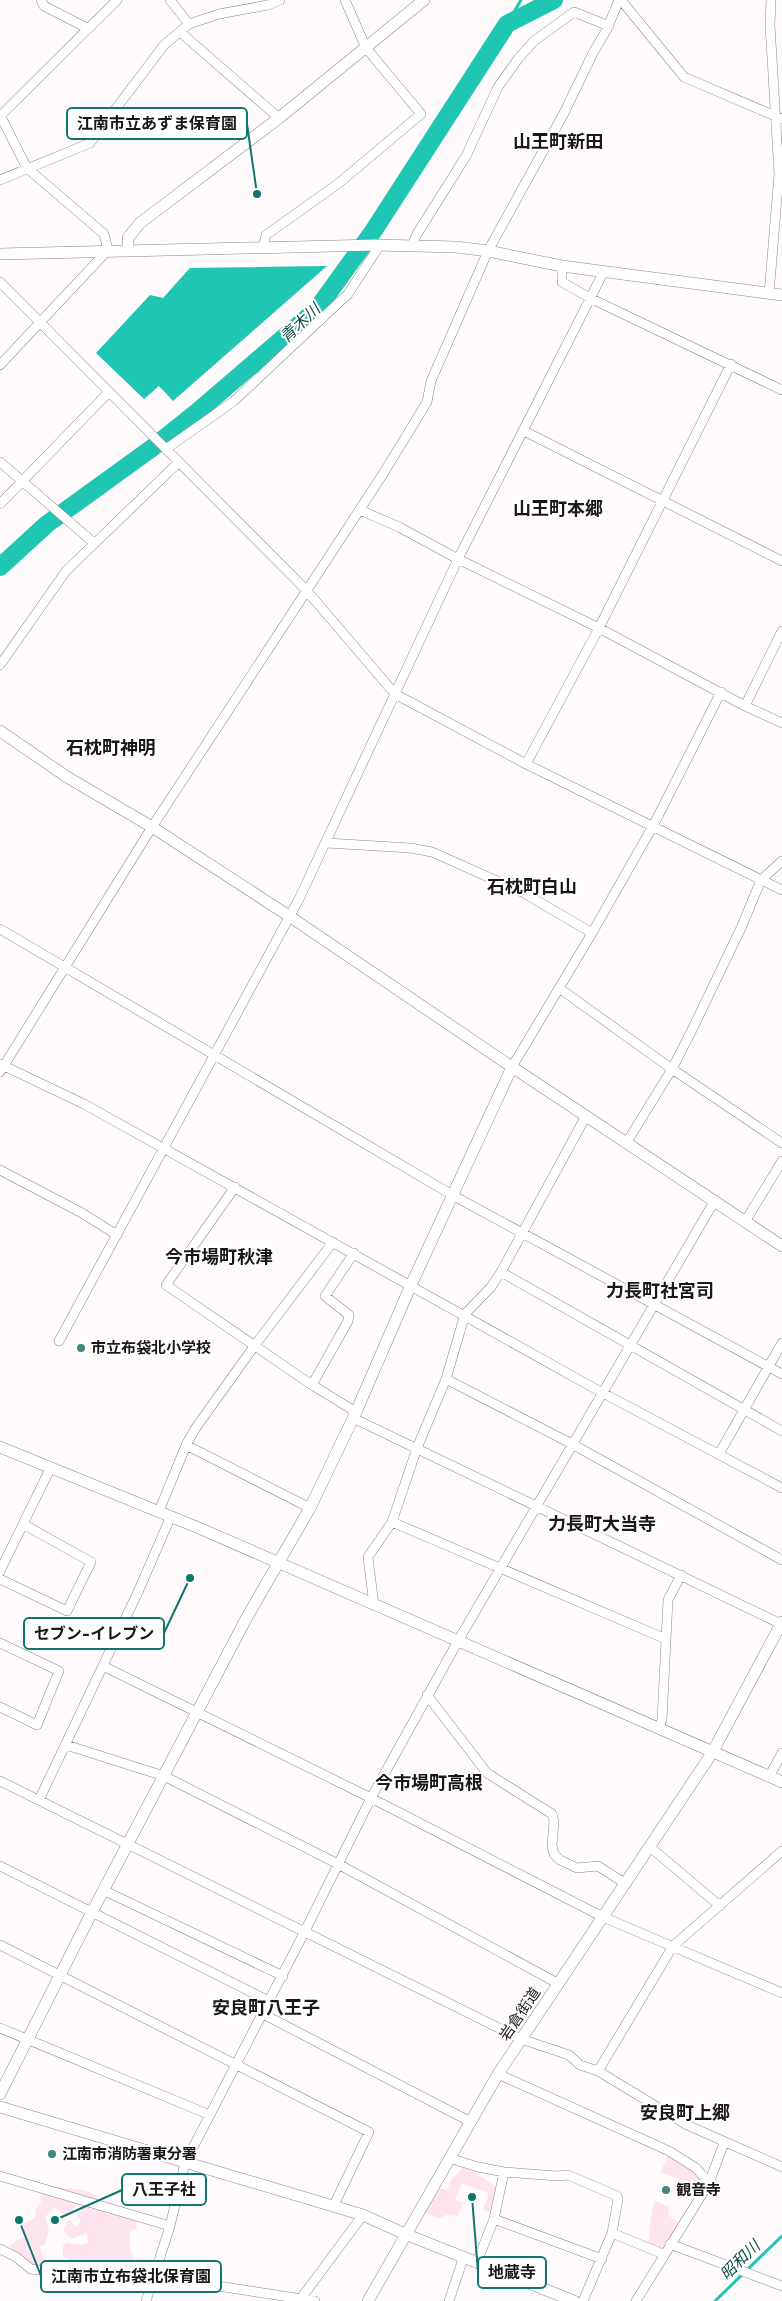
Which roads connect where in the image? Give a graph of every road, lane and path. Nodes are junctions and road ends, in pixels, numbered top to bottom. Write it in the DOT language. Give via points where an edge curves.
graph roads {
  1 [pos="41,0"];
  2 [pos="117,0"];
  3 [pos="170,0"];
  4 [pos="280,0"];
  5 [pos="345,0"];
  6 [pos="424,0"];
  7 [pos="620,0"];
  8 [pos="772,0"];
  9 [pos="188,24"];
  10 [pos="609,26"];
  11 [pos="87,28"];
  12 [pos="180,32"];
  13 [pos="366,48"];
  14 [pos="0,116"];
  15 [pos="279,118"];
  16 [pos="779,118"];
  17 [pos="27,168"];
  18 [pos="0,180"];
  19 [pos="377,245"];
  20 [pos="412,245"];
  21 [pos="263,247"];
  22 [pos="108,250"];
  23 [pos="128,250"];
  24 [pos="488,251"];
  25 [pos="0,254"];
  26 [pos="562,266"];
  27 [pos="604,271"];
  28 [pos="0,282"];
  29 [pos="769,294"];
  30 [pos="782,296"];
  31 [pos="590,298"];
  32 [pos="39,321"];
  33 [pos="0,364"];
  34 [pos="731,364"];
  35 [pos="782,390"];
  36 [pos="109,392"];
  37 [pos="524,431"];
  38 [pos="161,444"];
  39 [pos="0,462"];
  40 [pos="179,462"];
  41 [pos="23,481"];
  42 [pos="663,501"];
  43 [pos="0,504"];
  44 [pos="360,510"];
  45 [pos="94,543"];
  46 [pos="458,559"];
  47 [pos="782,561"];
  48 [pos="307,591"];
  49 [pos="599,628"];
  50 [pos="782,631"];
  51 [pos="0,665"];
  52 [pos="721,692"];
  53 [pos="395,694"];
  54 [pos="745,706"];
  55 [pos="782,723"];
  56 [pos="0,731"];
  57 [pos="526,764"];
  58 [pos="653,826"];
  59 [pos="152,827"];
  60 [pos="327,842"];
  61 [pos="782,861"];
  62 [pos="761,880"];
  63 [pos="782,890"];
  64 [pos="289,916"];
  65 [pos="0,929"];
  66 [pos="592,933"];
  67 [pos="66,968"];
  68 [pos="559,988"];
  69 [pos="214,1056"];
  70 [pos="512,1067"];
  71 [pos="1,1068"];
  72 [pos="672,1069"];
  73 [pos="586,1116"];
  74 [pos="627,1142"];
  75 [pos="782,1143"];
  76 [pos="164,1148"];
  77 [pos="782,1161"];
  78 [pos="0,1170"];
  79 [pos="235,1187"];
  80 [pos="454,1196"];
  81 [pos="715,1200"];
  82 [pos="746,1220"];
  83 [pos="524,1234"];
  84 [pos="117,1235"];
  85 [pos="333,1242"];
  86 [pos="782,1246"];
  87 [pos="354,1253"];
  88 [pos="501,1272"];
  89 [pos="411,1284"];
  90 [pos="654,1305"];
  91 [pos="464,1314"];
  92 [pos="59,1341"];
  93 [pos="782,1343"];
  94 [pos="255,1345"];
  95 [pos="631,1345"];
  96 [pos="769,1367"];
  97 [pos="782,1374"];
  98 [pos="446,1379"];
  99 [pos="312,1385"];
  100 [pos="603,1392"];
  101 [pos="744,1409"];
  102 [pos="355,1415"];
  103 [pos="782,1431"];
  104 [pos="572,1444"];
  105 [pos="186,1445"];
  106 [pos="0,1447"];
  107 [pos="417,1448"];
  108 [pos="719,1454"];
  109 [pos="51,1467"];
  110 [pos="782,1488"];
  111 [pos="538,1505"];
  112 [pos="310,1508"];
  113 [pos="159,1511"];
  114 [pos="171,1516"];
  115 [pos="392,1522"];
  116 [pos="23,1524"];
  117 [pos="782,1560"];
  118 [pos="278,1563"];
  119 [pos="501,1567"];
  120 [pos="0,1571"];
  121 [pos="681,1575"];
  122 [pos="0,1579"];
  123 [pos="374,1605"];
  124 [pos="781,1628"];
  125 [pos="666,1639"];
  126 [pos="458,1641"];
  127 [pos="0,1643"];
  128 [pos="103,1666"];
  129 [pos="427,1695"];
  130 [pos="0,1707"];
  131 [pos="196,1713"];
  132 [pos="658,1729"];
  133 [pos="66,1745"];
  134 [pos="712,1753"];
  135 [pos="782,1754"];
  136 [pos="164,1776"];
  137 [pos="769,1777"];
  138 [pos="0,1781"];
  139 [pos="782,1782"];
  140 [pos="371,1798"];
  141 [pos="39,1800"];
  142 [pos="128,1843"];
  143 [pos="650,1847"];
  144 [pos="782,1851"];
  145 [pos="338,1864"];
  146 [pos="0,1866"];
  147 [pos="626,1884"];
  148 [pos="103,1890"];
  149 [pos="720,1906"];
  150 [pos="92,1912"];
  151 [pos="603,1917"];
  152 [pos="305,1931"];
  153 [pos="0,1945"];
  154 [pos="673,1946"];
  155 [pos="60,1974"];
  156 [pos="282,1976"];
  157 [pos="559,1984"];
  158 [pos="782,1993"];
  159 [pos="269,2001"];
  160 [pos="263,2014"];
  161 [pos="0,2028"];
  162 [pos="521,2038"];
  163 [pos="26,2039"];
  164 [pos="237,2064"];
  165 [pos="598,2071"];
  166 [pos="498,2074"];
  167 [pos="0,2094"];
  168 [pos="0,2107"];
  169 [pos="210,2115"];
  170 [pos="471,2122"];
  171 [pos="724,2143"];
  172 [pos="449,2158"];
  173 [pos="185,2163"];
  174 [pos="782,2168"];
  175 [pos="504,2172"];
  176 [pos="0,2176"];
  177 [pos="709,2183"];
  178 [pos="334,2206"];
  179 [pos="363,2215"];
  180 [pos="494,2218"];
  181 [pos="170,2226"];
  182 [pos="612,2233"];
  183 [pos="405,2234"];
  184 [pos="670,2244"];
  185 [pos="0,2249"];
  186 [pos="663,2254"];
  187 [pos="464,2256"];
  188 [pos="602,2259"];
  189 [pos="477,2262"];
  190 [pos="152,2280"];
  191 [pos="782,2286"];
  192 [pos="300,2299"];
  193 [pos="146,2301"];
  194 [pos="315,2301"];
  195 [pos="368,2301"];
  196 [pos="449,2301"];
  197 [pos="574,2301"];
  198 [pos="583,2301"];
  199 [pos="636,2301"];
  1 -- 11 [label="street" via="44,6"];
  2 -- 11 [label="street"];
  3 -- 9 [label="street"];
  4 -- 9 [label="street"];
  5 -- 13 [label="street"];
  6 -- 13 [label="street"];
  7 -- 10 [label="street"];
  7 -- 16 [label="street" via="684,77"];
  8 -- 16 [label="street" via="770,25"];
  9 -- 12 [label="street"];
  10 -- 20 [label="street" via="574,12 534,40 498,87 466,156"];
  10 -- 24 [label="street"];
  11 -- 14 [label="street"];
  12 -- 15 [label="street"];
  12 -- 17 [label="street" via="164,45 90,143"];
  13 -- 15 [label="street"];
  13 -- 21 [label="street" via="421,114 339,183 266,235"];
  14 -- 17 [label="street"];
  15 -- 23 [label="street" via="140,223 128,238"];
  16 -- 29 [label="street" via="779,174"];
  17 -- 18 [label="street"];
  17 -- 22 [label="street" via="104,234"];
  19 -- 20 [label="street"];
  19 -- 21 [label="street"];
  19 -- 38 [label="street" via="348,294 234,401"];
  20 -- 24 [label="street"];
  21 -- 23 [label="street"];
  22 -- 23 [label="street"];
  22 -- 25 [label="street"];
  22 -- 32 [label="street"];
  24 -- 26 [label="street"];
  24 -- 44 [label="street" via="431,380 427,402"];
  26 -- 27 [label="street"];
  26 -- 31 [label="street" via="562,282"];
  27 -- 29 [label="street"];
  27 -- 31 [label="street"];
  28 -- 32 [label="street"];
  29 -- 30 [label="street"];
  31 -- 34 [label="street"];
  31 -- 37 [label="street"];
  32 -- 33 [label="street"];
  32 -- 36 [label="street"];
  34 -- 35 [label="street"];
  34 -- 42 [label="street"];
  36 -- 38 [label="street"];
  36 -- 41 [label="street"];
  37 -- 42 [label="street"];
  37 -- 46 [label="street"];
  38 -- 40 [label="street"];
  39 -- 41 [label="street"];
  40 -- 45 [label="street"];
  40 -- 48 [label="street"];
  41 -- 43 [label="street"];
  41 -- 45 [label="street"];
  42 -- 47 [label="street"];
  42 -- 49 [label="street"];
  44 -- 46 [label="street"];
  44 -- 48 [label="street"];
  45 -- 51 [label="street" via="66,571"];
  46 -- 49 [label="street"];
  46 -- 53 [label="street"];
  48 -- 53 [label="street"];
  48 -- 59 [label="street"];
  49 -- 52 [label="street"];
  49 -- 57 [label="street"];
  50 -- 54 [label="street"];
  52 -- 54 [label="street"];
  52 -- 58 [label="street"];
  53 -- 57 [label="street"];
  53 -- 60 [label="street"];
  54 -- 55 [label="street"];
  56 -- 59 [label="street" via="67,777"];
  57 -- 58 [label="street"];
  58 -- 62 [label="street"];
  58 -- 66 [label="street"];
  59 -- 64 [label="street"];
  59 -- 67 [label="street"];
  60 -- 64 [label="street"];
  60 -- 66 [label="street" via="432,852 524,893"];
  61 -- 62 [label="street"];
  62 -- 63 [label="street"];
  62 -- 72 [label="street"];
  64 -- 69 [label="street"];
  64 -- 70 [label="street"];
  65 -- 67 [label="street"];
  66 -- 68 [label="street"];
  67 -- 69 [label="street"];
  67 -- 71 [label="street"];
  68 -- 70 [label="street"];
  68 -- 72 [label="street"];
  69 -- 76 [label="street"];
  69 -- 80 [label="street"];
  70 -- 73 [label="street"];
  70 -- 80 [label="street"];
  71 -- 76 [label="street" via="84,1104"];
  72 -- 74 [label="street"];
  72 -- 75 [label="street"];
  73 -- 74 [label="street"];
  73 -- 83 [label="street"];
  74 -- 81 [label="street"];
  76 -- 79 [label="street"];
  76 -- 84 [label="street"];
  77 -- 82 [label="street"];
  78 -- 84 [label="street"];
  79 -- 85 [label="street"];
  79 -- 94 [label="street" via="166,1285"];
  80 -- 83 [label="street"];
  80 -- 89 [label="street"];
  81 -- 82 [label="street"];
  81 -- 90 [label="street"];
  82 -- 86 [label="street"];
  83 -- 88 [label="street"];
  83 -- 90 [label="street"];
  84 -- 92 [label="street"];
  85 -- 87 [label="street"];
  85 -- 94 [label="street"];
  87 -- 89 [label="street"];
  87 -- 99 [label="street" via="325,1296 348,1315 348,1321"];
  88 -- 91 [label="street"];
  88 -- 95 [label="street"];
  89 -- 91 [label="street"];
  89 -- 102 [label="street"];
  90 -- 95 [label="street"];
  90 -- 96 [label="street"];
  91 -- 98 [label="street"];
  91 -- 100 [label="street"];
  93 -- 96 [label="street"];
  94 -- 99 [label="street"];
  94 -- 105 [label="street"];
  95 -- 100 [label="street"];
  95 -- 101 [label="street"];
  96 -- 97 [label="street"];
  96 -- 101 [label="street"];
  98 -- 104 [label="street"];
  98 -- 107 [label="street"];
  99 -- 102 [label="street"];
  100 -- 104 [label="street"];
  100 -- 108 [label="street"];
  101 -- 103 [label="street"];
  101 -- 108 [label="street"];
  102 -- 107 [label="street"];
  102 -- 112 [label="street"];
  104 -- 111 [label="street"];
  104 -- 117 [label="street"];
  105 -- 112 [label="street"];
  105 -- 113 [label="street"];
  106 -- 109 [label="street"];
  107 -- 111 [label="street"];
  107 -- 115 [label="street"];
  108 -- 110 [label="street"];
  109 -- 113 [label="street"];
  109 -- 116 [label="street"];
  111 -- 119 [label="street"];
  111 -- 121 [label="street"];
  112 -- 118 [label="street"];
  113 -- 114 [label="street"];
  114 -- 118 [label="street"];
  114 -- 128 [label="street"];
  115 -- 119 [label="street"];
  115 -- 123 [label="street" via="368,1557"];
  116 -- 120 [label="street"];
  116 -- 122 [label="street" via="91,1562 67,1611"];
  118 -- 123 [label="street"];
  118 -- 131 [label="street"];
  119 -- 125 [label="street"];
  119 -- 126 [label="street"];
  121 -- 124 [label="street"];
  121 -- 125 [label="street" via="668,1600"];
  123 -- 126 [label="street"];
  124 -- 134 [label="street, 岩倉街道"];
  125 -- 132 [label="street" via="662,1720"];
  126 -- 129 [label="street"];
  126 -- 132 [label="street"];
  127 -- 130 [label="street" via="59,1671 37,1725"];
  128 -- 131 [label="street"];
  128 -- 133 [label="street"];
  129 -- 140 [label="street"];
  129 -- 147 [label="street" via="487,1773 552,1814 552,1846 560,1860 577,1868 598,1866"];
  131 -- 136 [label="street"];
  131 -- 140 [label="street"];
  132 -- 134 [label="street"];
  133 -- 136 [label="street"];
  133 -- 141 [label="street"];
  134 -- 137 [label="street"];
  134 -- 143 [label="street, 岩倉街道"];
  135 -- 137 [label="street"];
  136 -- 142 [label="street"];
  136 -- 145 [label="street"];
  137 -- 139 [label="street"];
  138 -- 141 [label="street"];
  140 -- 145 [label="street"];
  140 -- 151 [label="street"];
  141 -- 142 [label="street"];
  142 -- 148 [label="street"];
  142 -- 152 [label="street"];
  143 -- 147 [label="street, 岩倉街道"];
  143 -- 149 [label="street"];
  144 -- 149 [label="street"];
  145 -- 152 [label="street"];
  145 -- 157 [label="street"];
  146 -- 150 [label="street"];
  147 -- 151 [label="street, 岩倉街道"];
  148 -- 150 [label="street"];
  148 -- 156 [label="street"];
  149 -- 154 [label="street"];
  150 -- 155 [label="street"];
  150 -- 159 [label="street"];
  151 -- 154 [label="street"];
  151 -- 157 [label="street, 岩倉街道"];
  152 -- 156 [label="street"];
  152 -- 162 [label="street"];
  153 -- 155 [label="street"];
  154 -- 158 [label="street"];
  154 -- 165 [label="street"];
  155 -- 163 [label="street"];
  155 -- 164 [label="street"];
  156 -- 159 [label="street"];
  157 -- 162 [label="street, 岩倉街道"];
  159 -- 160 [label="street"];
  160 -- 164 [label="street"];
  160 -- 170 [label="street"];
  161 -- 163 [label="street"];
  162 -- 165 [label="street" via="569,2055 580,2065"];
  162 -- 166 [label="street, 岩倉街道"];
  163 -- 167 [label="street"];
  163 -- 169 [label="street"];
  164 -- 169 [label="street"];
  164 -- 178 [label="street" via="369,2132"];
  165 -- 171 [label="street" via="687,2125"];
  166 -- 170 [label="street, 岩倉街道"];
  166 -- 177 [label="street" via="669,2151 696,2168"];
  168 -- 173 [label="street"];
  169 -- 173 [label="street"];
  170 -- 172 [label="street, 岩倉街道"];
  171 -- 174 [label="street"];
  171 -- 177 [label="street"];
  172 -- 175 [label="street"];
  172 -- 183 [label="street, 岩倉街道"];
  173 -- 178 [label="street"];
  173 -- 181 [label="street"];
  175 -- 180 [label="street"];
  175 -- 182 [label="street" via="568,2174 617,2196"];
  176 -- 181 [label="street"];
  177 -- 184 [label="street"];
  178 -- 179 [label="street"];
  179 -- 183 [label="street"];
  179 -- 192 [label="street"];
  180 -- 188 [label="street"];
  180 -- 189 [label="street"];
  181 -- 190 [label="street"];
  182 -- 186 [label="street"];
  182 -- 188 [label="street"];
  183 -- 187 [label="street"];
  183 -- 195 [label="street, 岩倉街道"];
  184 -- 186 [label="street"];
  184 -- 191 [label="street"];
  185 -- 190 [label="street" via="32,2270"];
  186 -- 199 [label="street"];
  187 -- 189 [label="street"];
  187 -- 196 [label="street"];
  188 -- 198 [label="street"];
  189 -- 197 [label="street"];
  190 -- 192 [label="street"];
  190 -- 193 [label="street"];
  192 -- 194 [label="street"];
}
